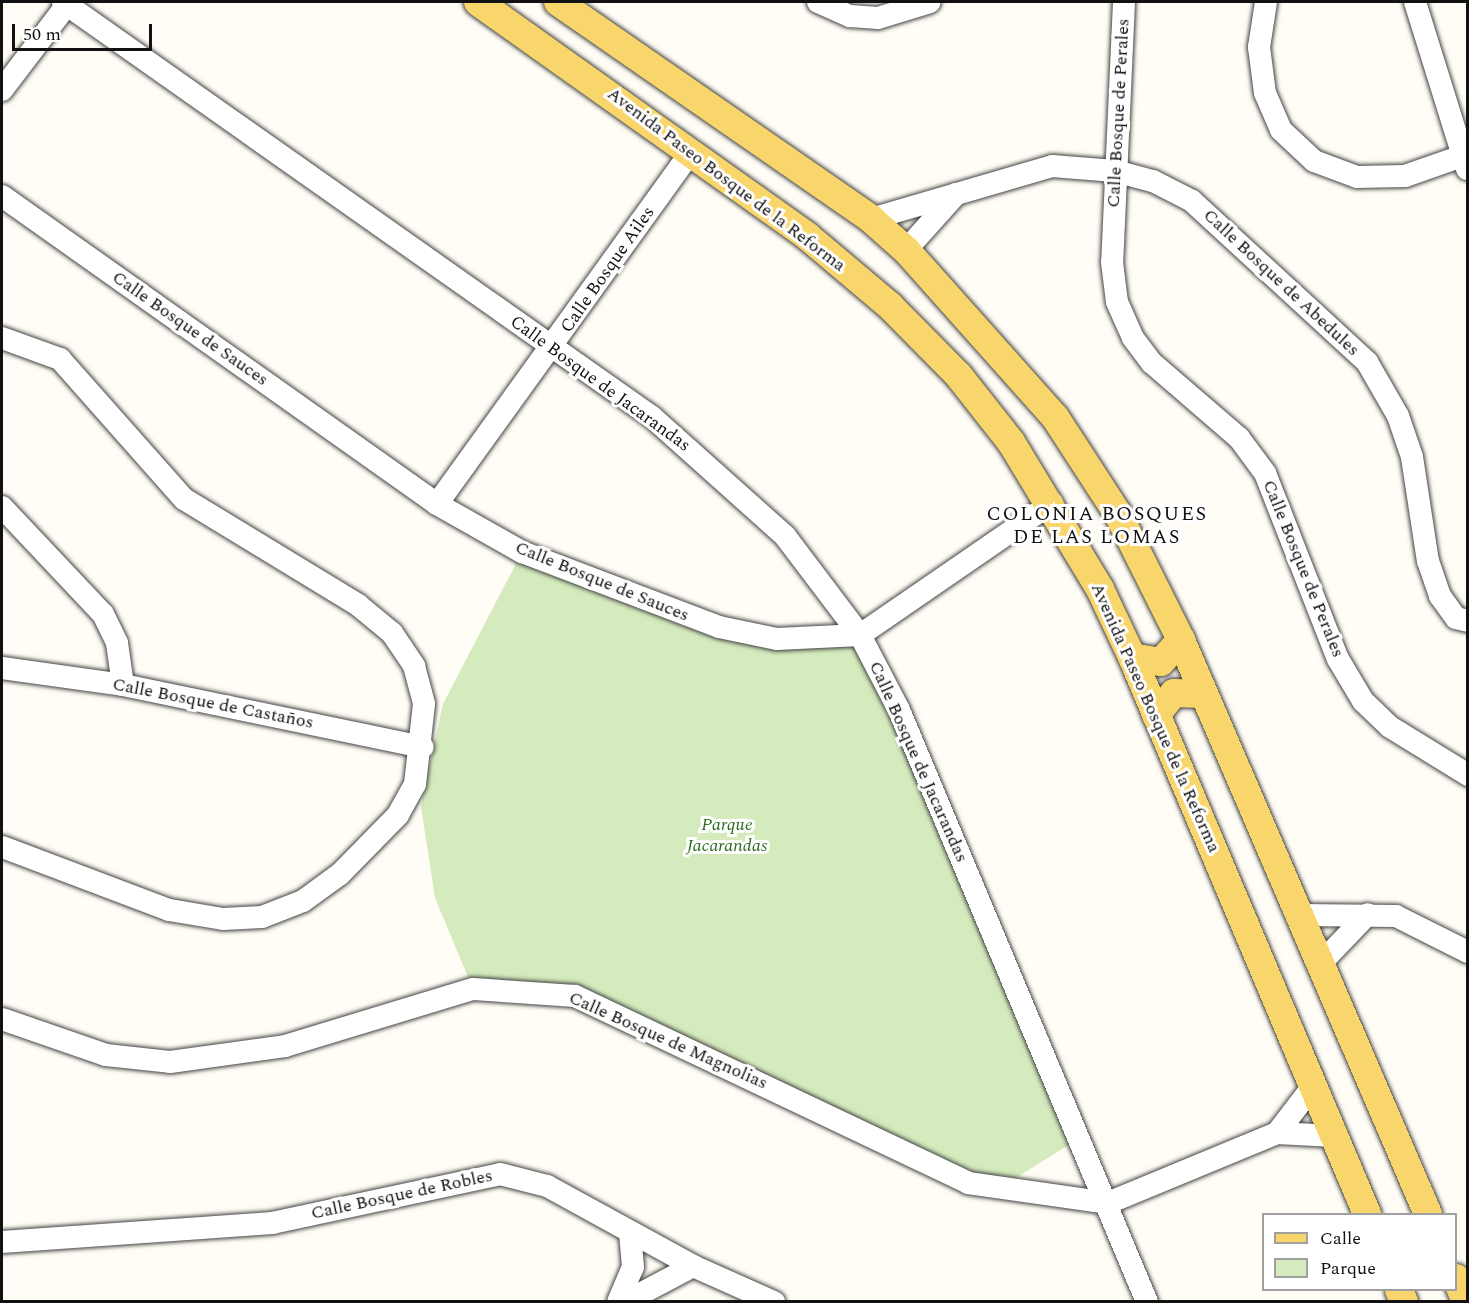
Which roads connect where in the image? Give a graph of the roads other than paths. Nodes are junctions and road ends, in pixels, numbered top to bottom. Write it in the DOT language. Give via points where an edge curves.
graph roads {
  1 [pos="67,2"];
  2 [pos="478,2"];
  3 [pos="558,2"];
  4 [pos="818,2"];
  5 [pos="930,2"];
  6 [pos="1124,2"];
  7 [pos="1266,2"];
  8 [pos="1415,2"];
  9 [pos="904,6"];
  10 [pos="2,90"];
  11 [pos="692,151"];
  12 [pos="1466,160"];
  13 [pos="1115,171"];
  14 [pos="956,194"];
  15 [pos="2,196"];
  16 [pos="871,219"];
  17 [pos="906,250"];
  18 [pos="2,338"];
  19 [pos="552,348"];
  20 [pos="1052,503"];
  21 [pos="437,504"];
  22 [pos="2,507"];
  23 [pos="1467,621"];
  24 [pos="860,635"];
  25 [pos="1181,640"];
  26 [pos="1132,657"];
  27 [pos="2,668"];
  28 [pos="123,685"];
  29 [pos="1203,694"];
  30 [pos="1156,715"];
  31 [pos="423,747"];
  32 [pos="1467,775"];
  33 [pos="2,847"];
  34 [pos="1368,914"];
  35 [pos="1299,915"];
  36 [pos="1467,952"];
  37 [pos="1320,964"];
  38 [pos="2,1019"];
  39 [pos="1313,1086"];
  40 [pos="1277,1132"];
  41 [pos="1334,1136"];
  42 [pos="1108,1203"];
  43 [pos="1366,1213"];
  44 [pos="1427,1213"];
  45 [pos="630,1232"];
  46 [pos="2,1242"];
  47 [pos="693,1266"];
  48 [pos="1457,1282"];
  49 [pos="618,1302"];
  50 [pos="625,1302"];
  51 [pos="774,1302"];
  52 [pos="1147,1302"];
  53 [pos="1466,1302"];
  1 -- 10 [label="street"];
  1 -- 19 [label="street, Calle Bosque de Jacarandas"];
  2 -- 11 [label="main road, Avenida Paseo Bosque de la Reforma"];
  3 -- 16 [label="main road"];
  4 -- 9 [label="street" via="850,16 878,18"];
  5 -- 9 [label="street"];
  6 -- 13 [label="street, Calle Bosque de Perales"];
  7 -- 12 [label="street" via="1259,47 1265,93 1281,130 1314,161 1357,177 1405,176"];
  8 -- 12 [label="street"];
  11 -- 19 [label="street, Calle Bosque Ailes"];
  11 -- 20 [label="main road, Avenida Paseo Bosque de la Reforma" via="890,306 958,376"];
  13 -- 14 [label="street, Calle Bosque de Abedules" via="1052,166"];
  13 -- 23 [label="street, Calle Bosque de Abedules" via="1153,181 1192,201 1367,362 1398,416 1412,457 1428,561 1440,596 1456,618"];
  13 -- 32 [label="street, Calle Bosque de Perales" via="1113,272 1117,302 1133,338 1152,363 1239,438 1265,473 1338,659 1364,700 1390,727"];
  14 -- 16 [label="street, Calle Bosque de Abedules"];
  14 -- 17 [label="street"];
  15 -- 21 [label="street, Calle Bosque de Sauces"];
  16 -- 17 [label="main road"];
  17 -- 25 [label="main road" via="1055,417 1118,514"];
  18 -- 31 [label="street" via="60,359 184,500 358,605 392,633 414,666 424,704"];
  19 -- 21 [label="street, Calle Bosque Ailes"];
  19 -- 24 [label="street, Calle Bosque de Jacarandas" via="652,417 734,487 785,537"];
  20 -- 24 [label="street"];
  20 -- 26 [label="main road, Avenida Paseo Bosque de la Reforma"];
  21 -- 24 [label="street, Calle Bosque de Sauces" via="522,552 719,627 777,639"];
  22 -- 28 [label="street" via="103,614 117,643"];
  24 -- 42 [label="street, Calle Bosque de Jacarandas" via="899,710"];
  25 -- 26 [label="main road" via="1161,662"];
  25 -- 29 [label="main road"];
  26 -- 30 [label="main road, Avenida Paseo Bosque de la Reforma"];
  27 -- 28 [label="street, Calle Bosque de Castaños"];
  28 -- 31 [label="street, Calle Bosque de Castaños"];
  29 -- 30 [label="main road" via="1174,693"];
  29 -- 35 [label="main road"];
  30 -- 39 [label="main road, Avenida Paseo Bosque de la Reforma"];
  31 -- 33 [label="street" via="415,784 398,815 340,874 303,901 262,917 223,919 168,910"];
  34 -- 35 [label="street"];
  34 -- 36 [label="street" via="1396,916"];
  34 -- 37 [label="street"];
  35 -- 37 [label="main road"];
  37 -- 44 [label="main road"];
  38 -- 42 [label="street, Calle Bosque de Magnolias" via="106,1055 170,1062 285,1046 473,989 575,996 968,1183"];
  39 -- 40 [label="street"];
  39 -- 41 [label="main road, Avenida Paseo Bosque de la Reforma"];
  40 -- 41 [label="street"];
  40 -- 42 [label="street"];
  41 -- 43 [label="main road, Avenida Paseo Bosque de la Reforma"];
  42 -- 52 [label="street, Calle Bosque de Jacarandas"];
  45 -- 46 [label="street, Calle Bosque de Robles" via="547,1186 500,1174 272,1223"];
  45 -- 47 [label="street, Calle Bosque de Robles"];
  45 -- 49 [label="street" via="633,1267"];
  47 -- 50 [label="street"];
  47 -- 51 [label="street, Calle Bosque de Robles"];
  48 -- 53 [label="main road"];
}
